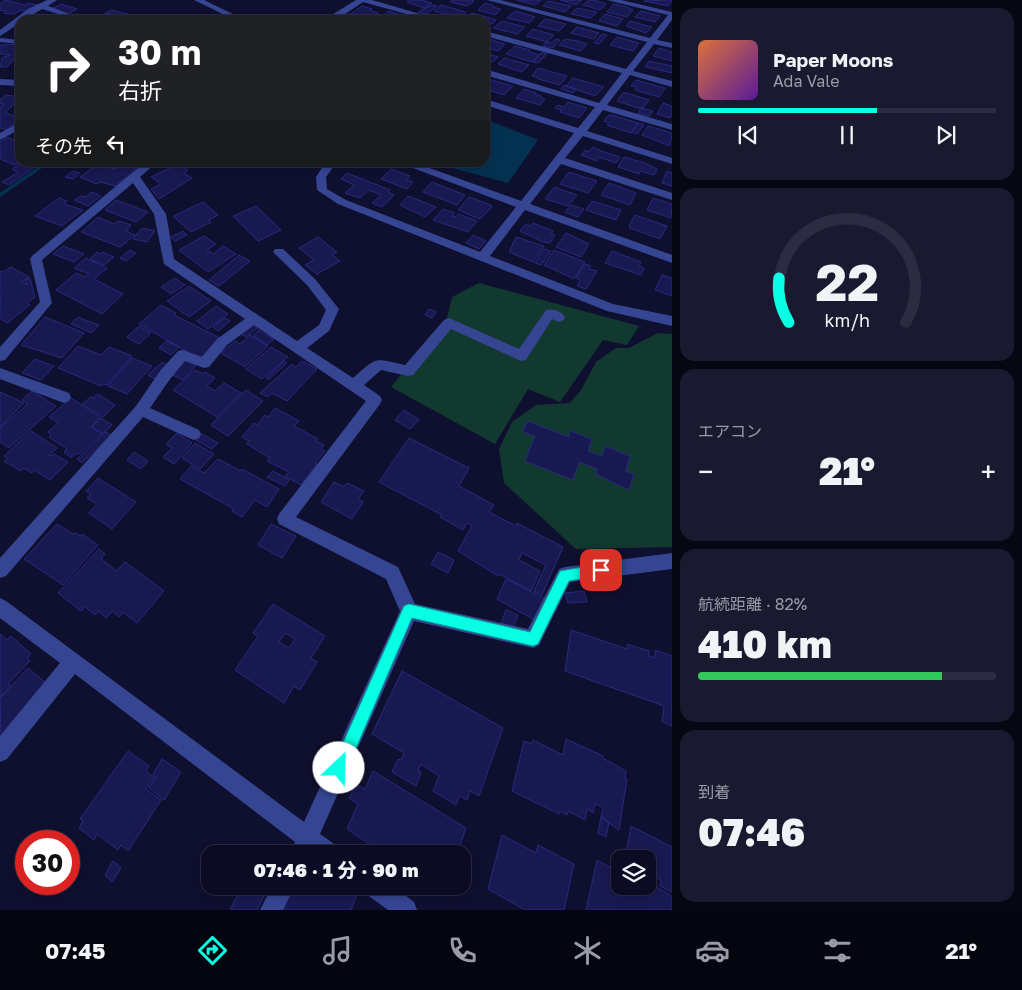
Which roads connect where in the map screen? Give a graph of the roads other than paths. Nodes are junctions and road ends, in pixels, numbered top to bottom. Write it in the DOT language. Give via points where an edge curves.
graph roads {
  1 [pos="53,0"];
  2 [pos="198,0"];
  3 [pos="362,0"];
  4 [pos="491,0"];
  5 [pos="611,0"];
  6 [pos="42,6"];
  7 [pos="28,15"];
  8 [pos="68,15"];
  9 [pos="223,15"];
  10 [pos="338,15"];
  11 [pos="418,15"];
  12 [pos="672,15"];
  13 [pos="15,24"];
  14 [pos="0,34"];
  15 [pos="490,34"];
  16 [pos="0,40"];
  17 [pos="652,41"];
  18 [pos="15,42"];
  19 [pos="672,46"];
  20 [pos="628,72"];
  21 [pos="490,73"];
  22 [pos="0,82"];
  23 [pos="15,83"];
  24 [pos="672,84"];
  25 [pos="490,104"];
  26 [pos="602,107"];
  27 [pos="672,127"];
  28 [pos="15,128"];
  29 [pos="582,132"];
  30 [pos="0,137"];
  31 [pos="560,160"];
  32 [pos="672,160"];
  33 [pos="147,167"];
  34 [pos="328,167"];
  35 [pos="416,167"];
  36 [pos="135,178"];
  37 [pos="672,197"];
  38 [pos="524,206"];
  39 [pos="279,252"];
  40 [pos="483,257"];
  41 [pos="672,259"];
  42 [pos="560,317"];
  43 [pos="254,319"];
  44 [pos="672,321"];
  45 [pos="298,348"];
  46 [pos="0,356"];
  47 [pos="0,373"];
  48 [pos="354,386"];
  49 [pos="64,398"];
  50 [pos="140,410"];
  51 [pos="194,434"];
  52 [pos="672,561"];
  53 [pos="0,570"];
  54 [pos="0,607"];
  55 [pos="409,611"];
  56 [pos="73,662"];
  57 [pos="0,752"];
  58 [pos="304,845"];
  59 [pos="305,845"];
  60 [pos="279,895"];
  61 [pos="386,895"];
  62 [pos="271,910"];
  63 [pos="406,910"];
  1 -- 6 [label="street"];
  2 -- 9 [label="street"];
  3 -- 10 [label="street"];
  3 -- 11 [label="street"];
  4 -- 17 [label="street"];
  5 -- 12 [label="street"];
  6 -- 7 [label="street"];
  6 -- 8 [label="street"];
  12 -- 17 [label="street"];
  13 -- 14 [label="street"];
  15 -- 20 [label="street"];
  16 -- 18 [label="street"];
  17 -- 19 [label="street"];
  17 -- 20 [label="street"];
  20 -- 24 [label="street"];
  20 -- 26 [label="street"];
  21 -- 26 [label="street"];
  22 -- 23 [label="street"];
  25 -- 29 [label="street"];
  26 -- 27 [label="street"];
  26 -- 29 [label="street"];
  28 -- 30 [label="street"];
  29 -- 31 [label="street"];
  29 -- 32 [label="street"];
  31 -- 37 [label="street"];
  31 -- 38 [label="street"];
  33 -- 36 [label="street"];
  34 -- 40 [label="street" via="321,177 322,190 342,202"];
  35 -- 38 [label="street"];
  36 -- 43 [label="street" via="160,214 168,261"];
  36 -- 46 [label="street" via="36,259 46,303"];
  38 -- 40 [label="street"];
  38 -- 41 [label="street"];
  39 -- 45 [label="street" via="311,282 333,309 324,328"];
  40 -- 44 [label="street" via="611,308"];
  42 -- 48 [label="street" via="550,313 521,356 449,323 408,371 378,364"];
  43 -- 45 [label="street"];
  43 -- 50 [label="street" via="222,342 204,363 183,355"];
  45 -- 48 [label="street"];
  47 -- 49 [label="street"];
  48 -- 55 [label="street" via="375,400 285,519 392,573"];
  50 -- 51 [label="street"];
  50 -- 53 [label="street"];
  52 -- 55 [label="street" via="565,575 533,639"];
  54 -- 56 [label="street"];
  55 -- 59 [label="street"];
  56 -- 57 [label="street"];
  56 -- 58 [label="street"];
  60 -- 62 [label="street"];
  61 -- 63 [label="street"];
}
